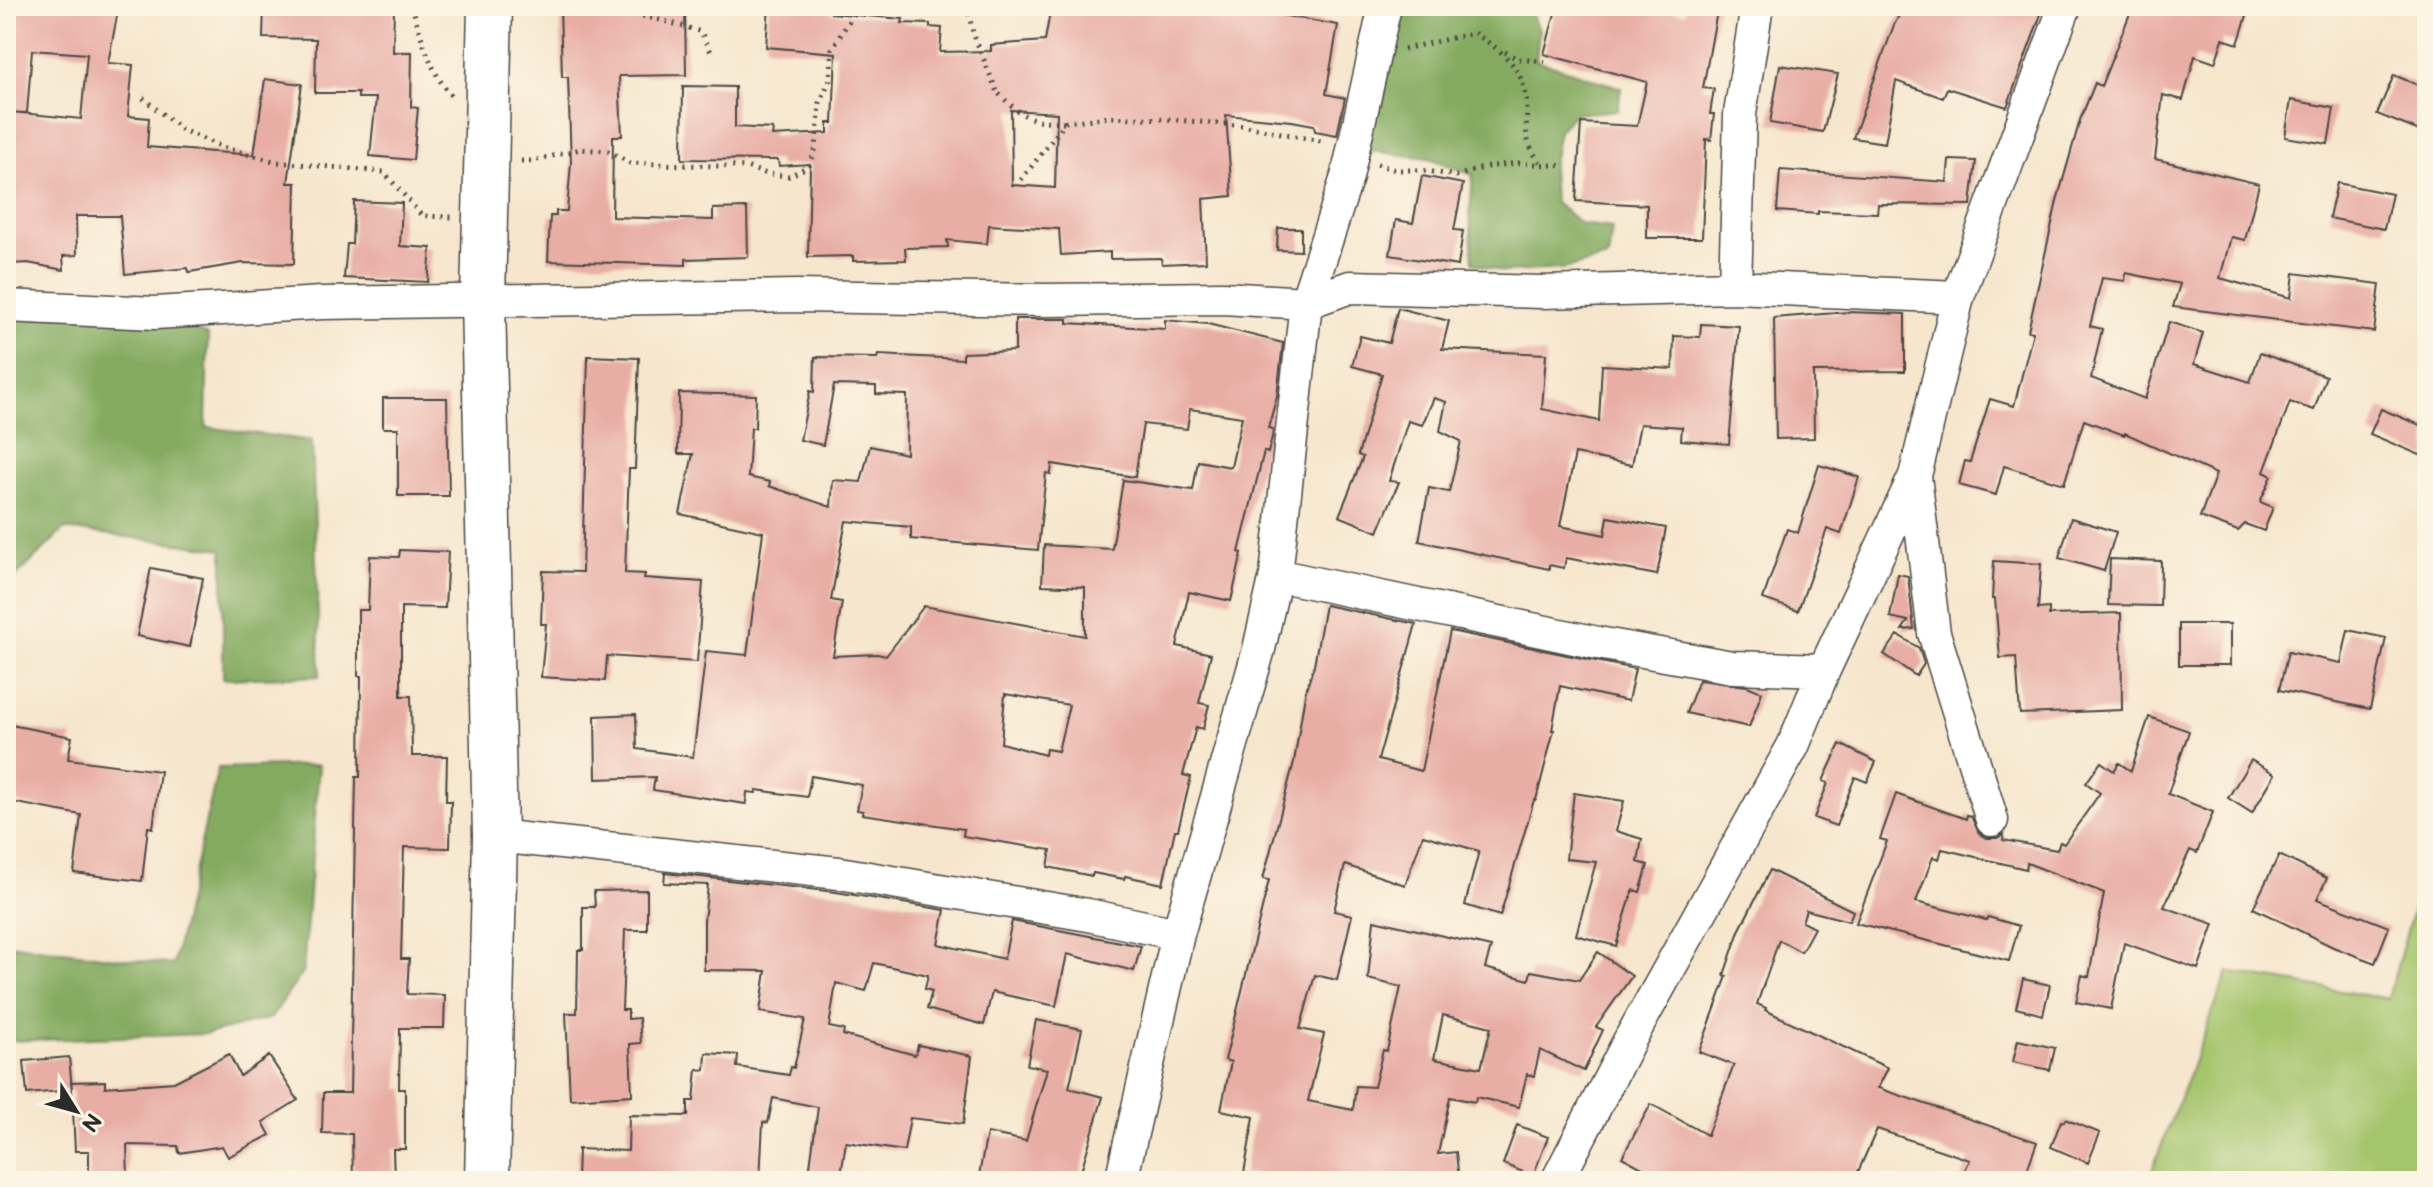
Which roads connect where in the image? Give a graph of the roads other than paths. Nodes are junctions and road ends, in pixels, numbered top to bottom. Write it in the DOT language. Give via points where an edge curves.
graph roads {
  1 [pos="1385,6"];
  2 [pos="1757,6"];
  3 [pos="2065,6"];
  4 [pos="490,10"];
  5 [pos="1735,287"];
  6 [pos="1958,297"];
  7 [pos="483,300"];
  8 [pos="1306,303"];
  9 [pos="6,306"];
  10 [pos="1915,476"];
  11 [pos="1276,575"];
  12 [pos="1824,670"];
  13 [pos="1992,820"];
  14 [pos="495,836"];
  15 [pos="1178,934"];
  16 [pos="487,1181"];
  17 [pos="1121,1181"];
  18 [pos="1557,1181"];
  1 -- 8 [label="street" via="1347,177"];
  2 -- 5 [label="street" via="1740,114"];
  3 -- 6 [label="street"];
  4 -- 7 [label="main road"];
  5 -- 6 [label="street"];
  5 -- 8 [label="street" via="1542,292 1350,287"];
  6 -- 10 [label="street"];
  7 -- 8 [label="street" via="849,296"];
  7 -- 9 [label="street" via="155,313"];
  7 -- 14 [label="main road"];
  8 -- 11 [label="street"];
  10 -- 12 [label="street"];
  10 -- 13 [label="street" via="1934,633"];
  11 -- 12 [label="street" via="1732,667"];
  11 -- 15 [label="street"];
  12 -- 18 [label="street" via="1793,746"];
  14 -- 15 [label="street" via="839,873"];
  14 -- 16 [label="main road"];
  15 -- 17 [label="street"];
}
